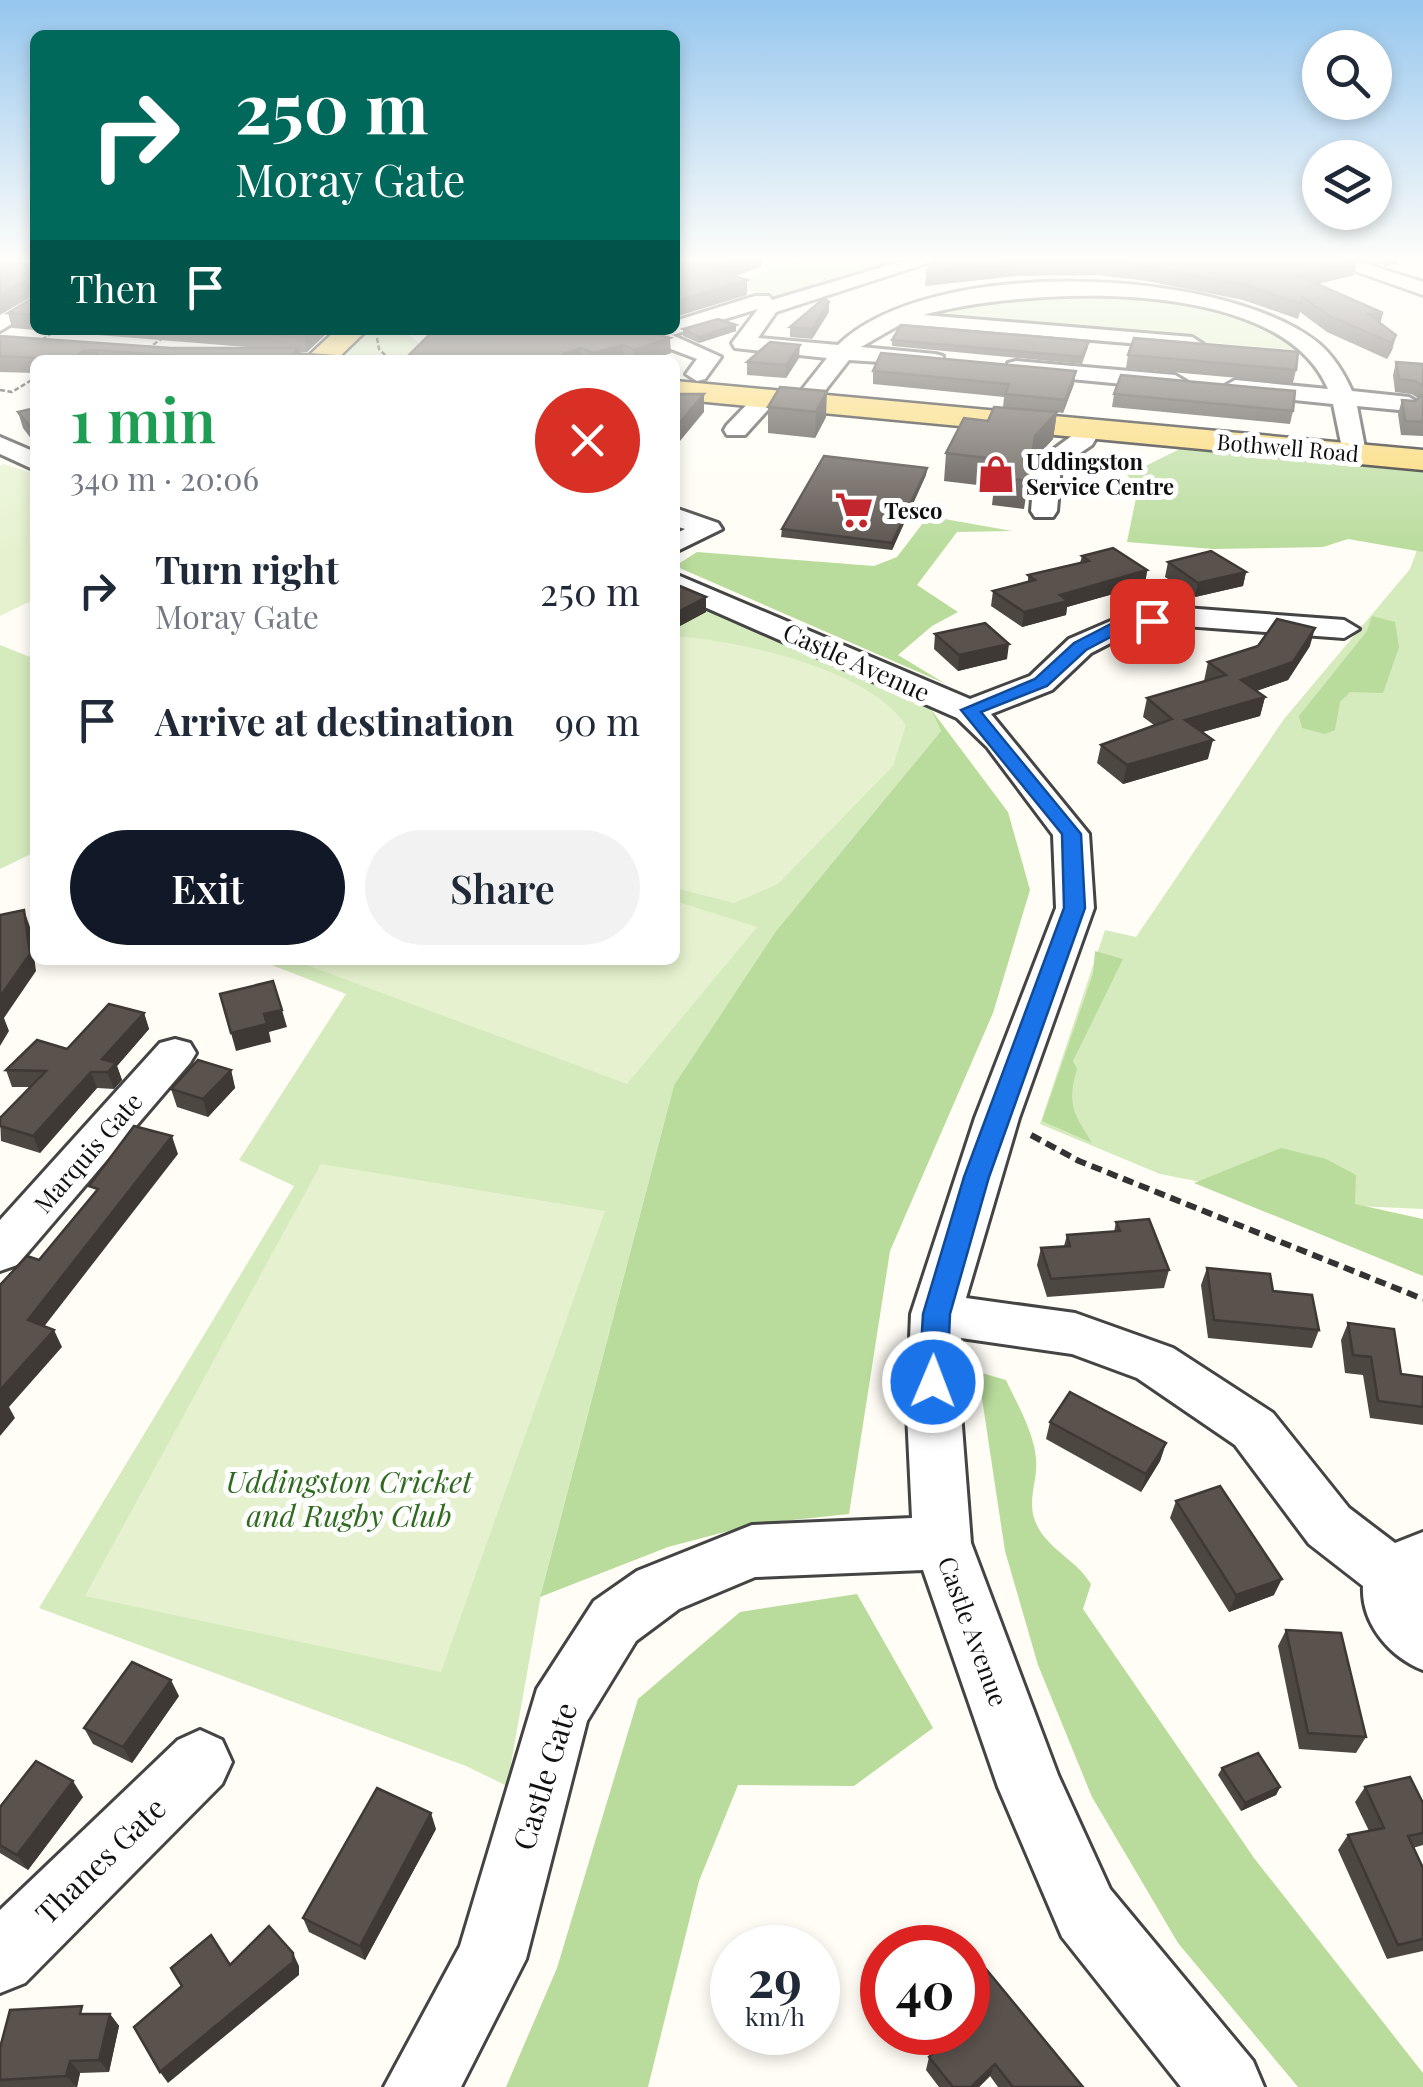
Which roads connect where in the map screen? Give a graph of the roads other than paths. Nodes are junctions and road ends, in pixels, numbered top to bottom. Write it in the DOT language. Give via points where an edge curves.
graph roads {
  1 [pos="709,356"];
  2 [pos="840,356"];
  3 [pos="889,356"];
  4 [pos="1318,356"];
  5 [pos="958,363"];
  6 [pos="997,366"];
  7 [pos="686,382"];
  8 [pos="1343,397"];
  9 [pos="766,398"];
  10 [pos="806,402"];
  11 [pos="1409,404"];
  12 [pos="782,426"];
  13 [pos="1090,428"];
  14 [pos="0,444"];
  15 [pos="1352,453"];
  16 [pos="30,459"];
  17 [pos="1423,460"];
  18 [pos="1044,512"];
  19 [pos="680,518"];
  20 [pos="680,542"];
  21 [pos="680,585"];
  22 [pos="1344,629"];
  23 [pos="970,710"];
  24 [pos="175,1054"];
  25 [pos="0,1252"];
  26 [pos="936,1314"];
  27 [pos="942,1543"];
  28 [pos="1409,1567"];
  29 [pos="1423,1642"];
  30 [pos="200,1762"];
  31 [pos="0,1958"];
  32 [pos="421,2087"];
  33 [pos="1227,2087"];
  1 -- 7 [label="street"];
  2 -- 10 [label="street"];
  3 -- 5 [label="street"];
  4 -- 8 [label="street"];
  6 -- 8 [label="street"];
  7 -- 9 [label="main road, Bothwell Road"];
  8 -- 11 [label="street"];
  8 -- 15 [label="street"];
  9 -- 10 [label="main road, Bothwell Road"];
  9 -- 12 [label="street" via="740,426"];
  10 -- 13 [label="main road, Bothwell Road"];
  13 -- 15 [label="main road, Bothwell Road"];
  13 -- 18 [label="street" via="1048,463"];
  14 -- 16 [label="street"];
  15 -- 17 [label="main road, Bothwell Road"];
  19 -- 20 [label="street" via="708,529"];
  21 -- 23 [label="street, Castle Avenue"];
  22 -- 23 [label="street" via="1184,616 1120,626 1080,646 1041,683"];
  23 -- 26 [label="street, Castle Avenue" via="1072,834 1075,908 997,1118"];
  24 -- 25 [label="street, Marquis Gate"];
  26 -- 27 [label="street, Castle Avenue"];
  26 -- 28 [label="street" via="1075,1334 1155,1364 1254,1429 1329,1526"];
  27 -- 32 [label="street, Castle Gate" via="752,1551 658,1590 614,1621 558,1710 491,1959"];
  27 -- 33 [label="street, Castle Avenue" via="1030,1788 1086,1914"];
  28 -- 29 [label="street" via="1394,1608"];
  30 -- 31 [label="street, Thanes Gate"];
}
